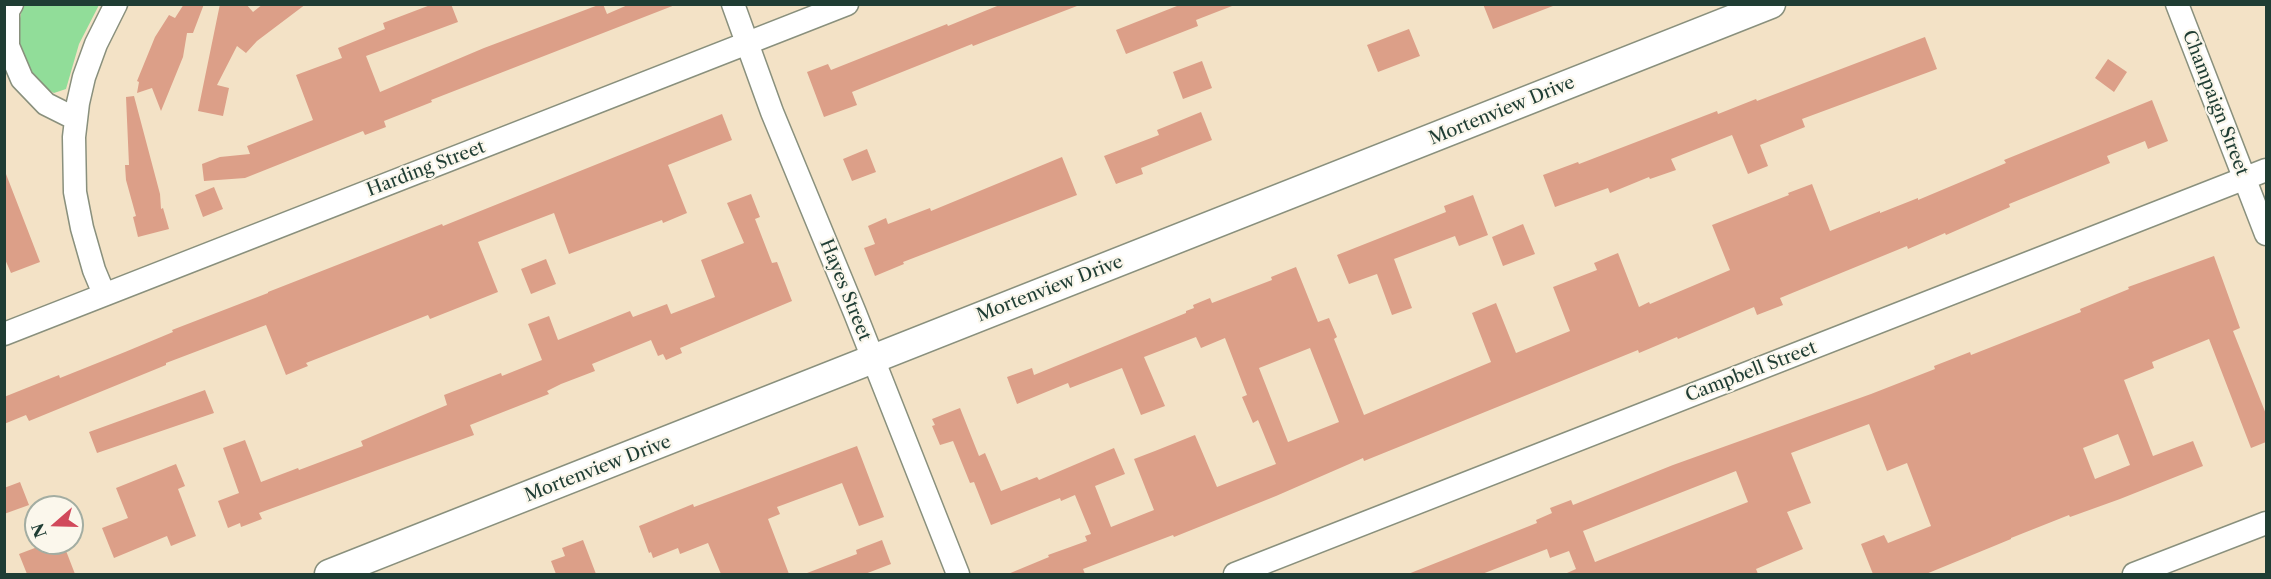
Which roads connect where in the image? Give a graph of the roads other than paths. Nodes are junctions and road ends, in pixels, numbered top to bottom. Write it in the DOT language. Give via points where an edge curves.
graph roads {
  1 [pos="12,4"];
  2 [pos="116,4"];
  3 [pos="733,4"];
  4 [pos="847,4"];
  5 [pos="1771,4"];
  6 [pos="2177,4"];
  7 [pos="748,43"];
  8 [pos="76,119"];
  9 [pos="2266,170"];
  10 [pos="2245,178"];
  11 [pos="2266,234"];
  12 [pos="104,294"];
  13 [pos="4,334"];
  14 [pos="873,359"];
  15 [pos="2266,523"];
  16 [pos="329,574"];
  17 [pos="958,574"];
  18 [pos="1235,574"];
  19 [pos="2134,574"];
  1 -- 8 [label="street" via="8,11 8,46 22,79 46,104"];
  2 -- 8 [label="street" via="84,77"];
  3 -- 7 [label="street, Hayes Street"];
  4 -- 7 [label="street, Harding Street"];
  5 -- 14 [label="street, Mortenview Drive"];
  6 -- 10 [label="street, Champaign Street"];
  7 -- 12 [label="street, Harding Street"];
  7 -- 14 [label="street, Hayes Street" via="772,112"];
  8 -- 12 [label="street" via="75,192 82,228"];
  9 -- 10 [label="street, Campbell Street"];
  10 -- 11 [label="street, Champaign Street"];
  10 -- 18 [label="street, Campbell Street"];
  12 -- 13 [label="street, Harding Street"];
  14 -- 16 [label="street, Mortenview Drive"];
  14 -- 17 [label="street, Hayes Street"];
  15 -- 19 [label="street"];
}
